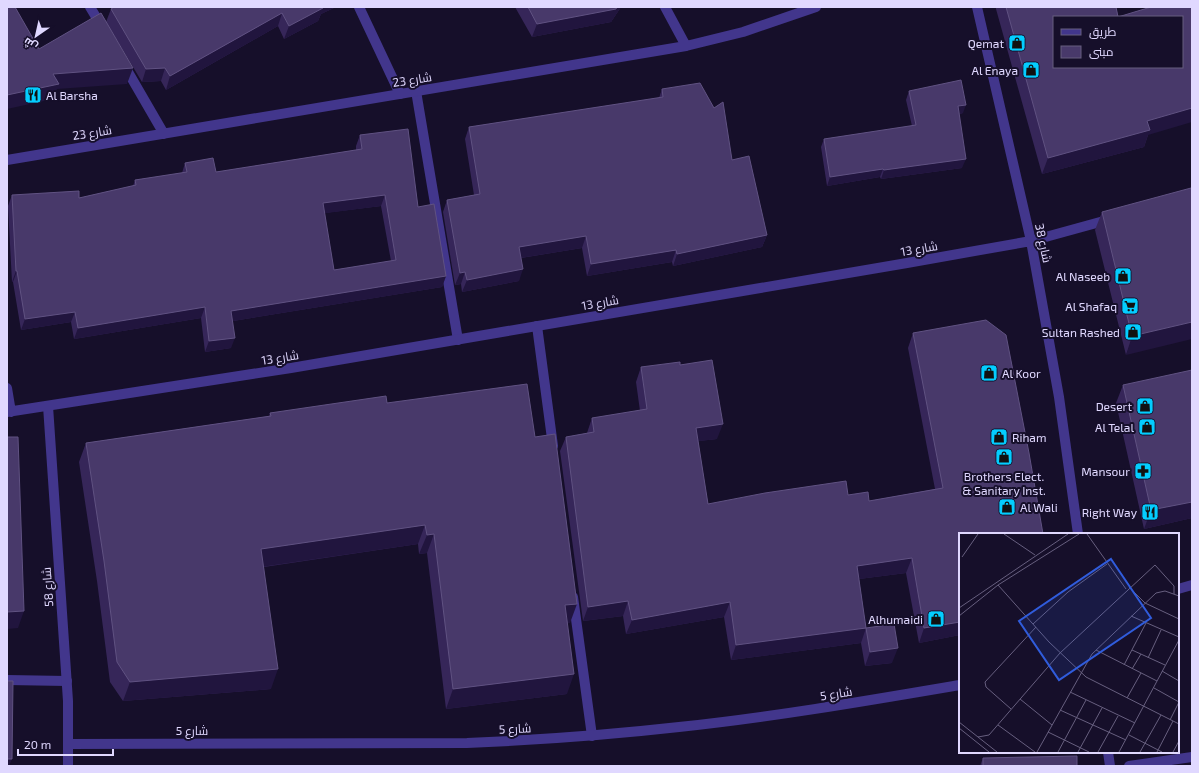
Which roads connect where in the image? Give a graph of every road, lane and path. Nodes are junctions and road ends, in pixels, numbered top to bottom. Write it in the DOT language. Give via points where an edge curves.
graph roads {
  1 [pos="90,7"];
  2 [pos="359,7"];
  3 [pos="665,7"];
  4 [pos="816,7"];
  5 [pos="977,7"];
  6 [pos="106,34"];
  7 [pos="686,46"];
  8 [pos="118,54"];
  9 [pos="416,91"];
  10 [pos="400,94"];
  11 [pos="164,134"];
  12 [pos="7,160"];
  13 [pos="1123,216"];
  14 [pos="1031,241"];
  15 [pos="537,326"];
  16 [pos="458,340"];
  17 [pos="7,388"];
  18 [pos="48,406"];
  19 [pos="9,412"];
  20 [pos="554,452"];
  21 [pos="1078,533"];
  22 [pos="1192,585"];
  23 [pos="572,586"];
  24 [pos="1179,588"];
  25 [pos="7,680"];
  26 [pos="67,681"];
  27 [pos="959,685"];
  28 [pos="592,736"];
  29 [pos="68,744"];
  30 [pos="1108,753"];
  31 [pos="1192,757"];
  32 [pos="68,766"];
  33 [pos="1110,766"];
  34 [pos="1129,766"];
  1 -- 6 [label="street"];
  2 -- 10 [label="street"];
  3 -- 7 [label="street"];
  4 -- 7 [label="street, شارع 23" via="743,32"];
  5 -- 14 [label="street, شارع 38"];
  7 -- 9 [label="street, شارع 23"];
  8 -- 11 [label="street"];
  9 -- 10 [label="street, شارع 23"];
  9 -- 16 [label="street"];
  10 -- 11 [label="street, شارع 23"];
  11 -- 12 [label="street, شارع 23"];
  13 -- 14 [label="street, شارع 13"];
  14 -- 15 [label="street, شارع 13"];
  14 -- 21 [label="street, شارع 38" via="1059,397"];
  15 -- 16 [label="street, شارع 13"];
  15 -- 20 [label="street"];
  16 -- 18 [label="street, شارع 13"];
  17 -- 19 [label="street"];
  18 -- 19 [label="street, شارع 13"];
  18 -- 26 [label="street, شارع 58"];
  22 -- 24 [label="street"];
  23 -- 28 [label="street"];
  25 -- 26 [label="street"];
  26 -- 29 [label="street, شارع 58"];
  27 -- 28 [label="street, شارع 5" via="764,716"];
  28 -- 29 [label="street, شارع 5" via="467,743"];
  29 -- 32 [label="street, شارع 58"];
  30 -- 33 [label="street"];
  31 -- 34 [label="street"];
}
